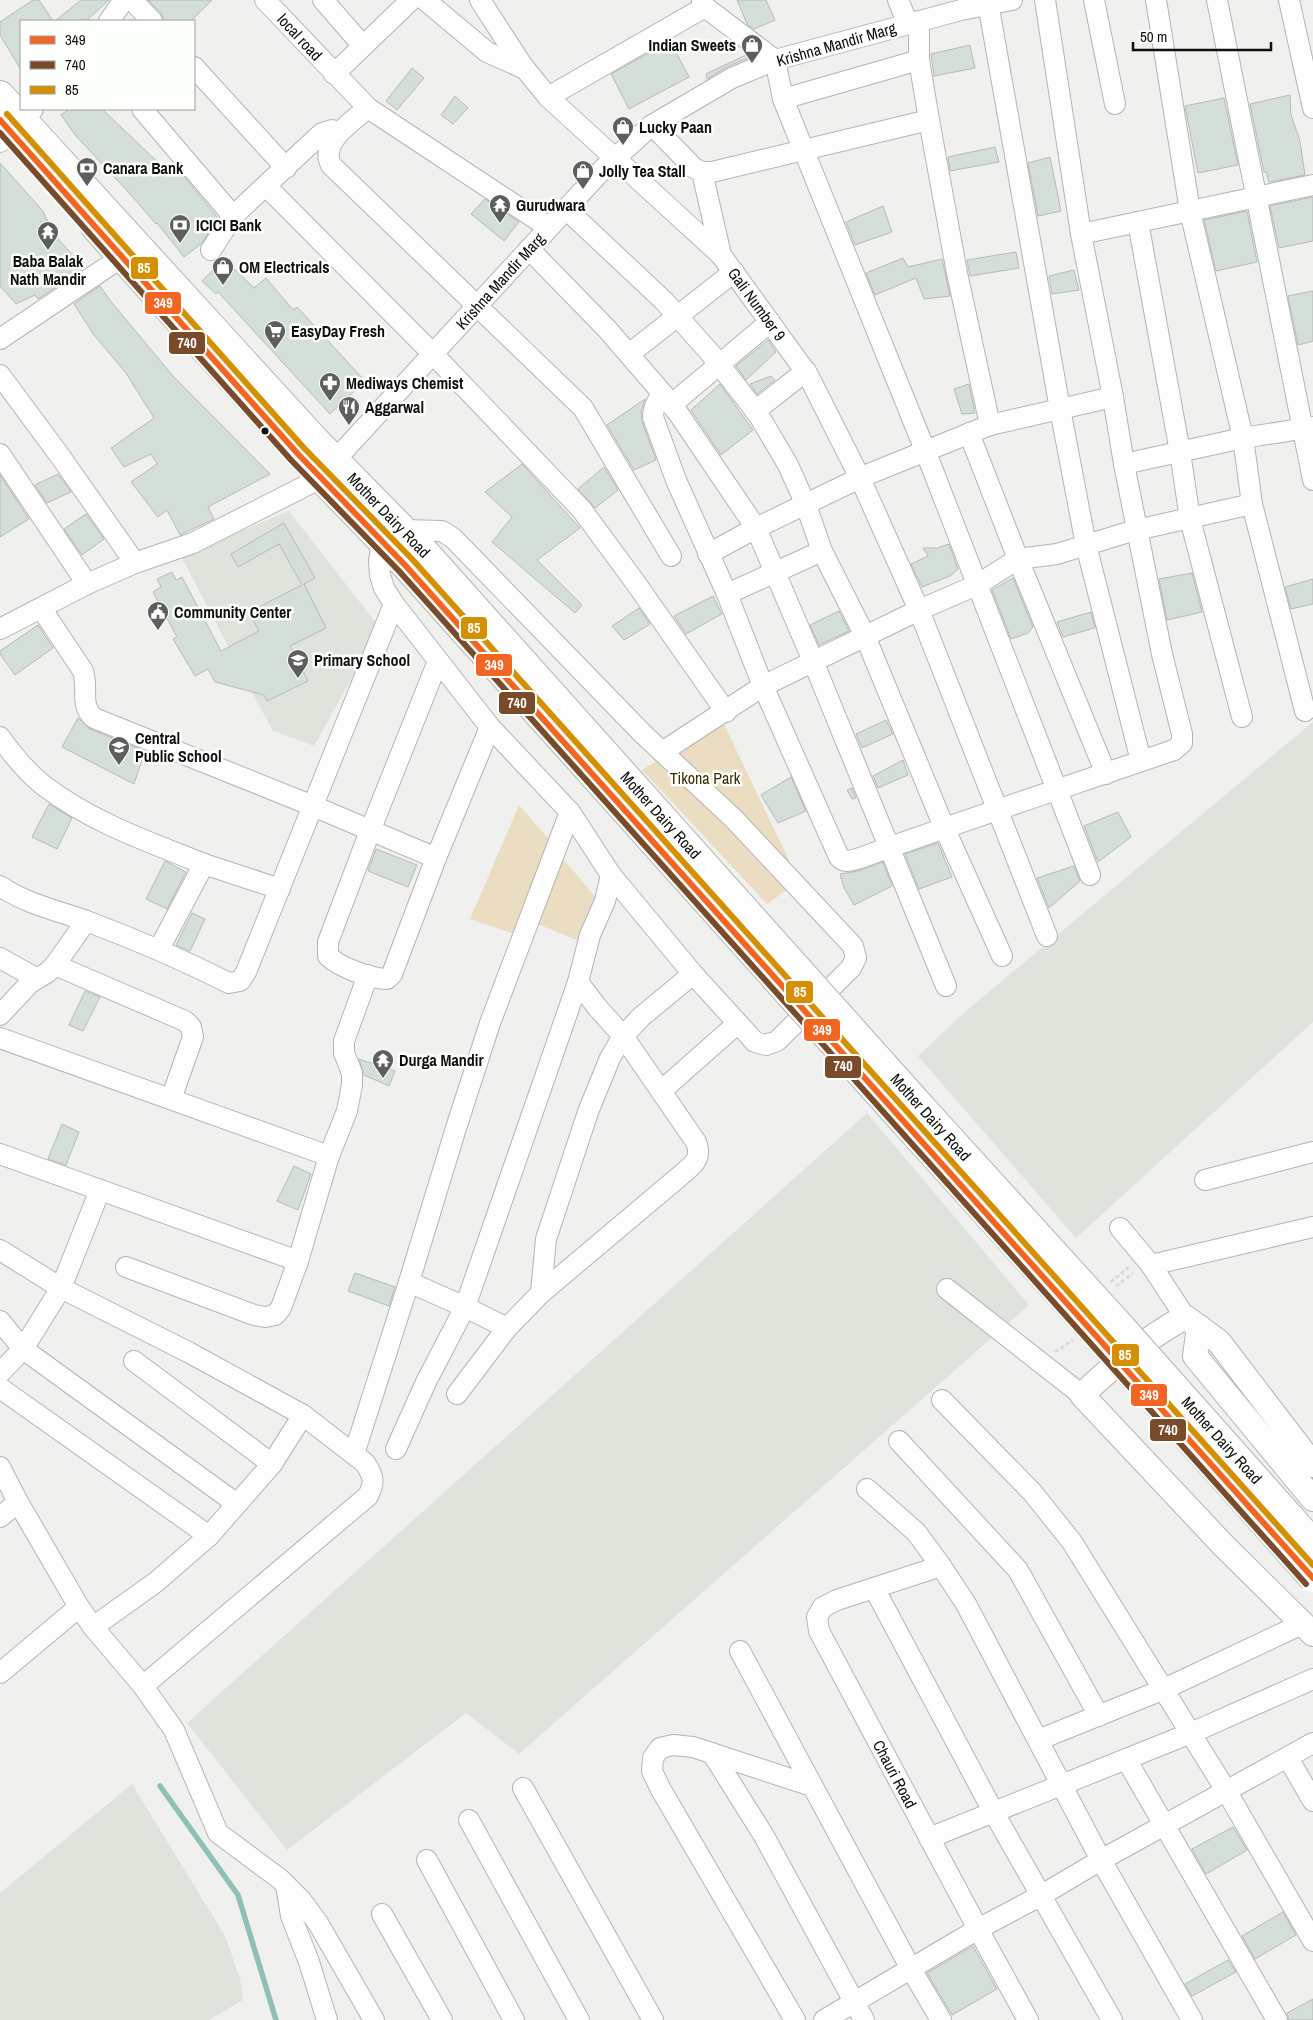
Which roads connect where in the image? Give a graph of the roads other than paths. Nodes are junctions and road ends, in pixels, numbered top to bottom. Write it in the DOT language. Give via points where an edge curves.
graph roads {
  1 [pos="124,0"];
  2 [pos="132,0"];
  3 [pos="265,0"];
  4 [pos="323,0"];
  5 [pos="412,0"];
  6 [pos="425,0"];
  7 [pos="480,0"];
  8 [pos="898,0"];
  9 [pos="1045,0"];
  10 [pos="1094,0"];
  11 [pos="1156,0"];
  12 [pos="1217,0"];
  13 [pos="1289,0"];
  14 [pos="1001,1"];
  15 [pos="704,4"];
  16 [pos="959,5"];
  17 [pos="109,20"];
  18 [pos="151,20"];
  19 [pos="914,23"];
  20 [pos="363,46"];
  21 [pos="775,60"];
  22 [pos="919,60"];
  23 [pos="195,68"];
  24 [pos="525,69"];
  25 [pos="334,74"];
  26 [pos="0,95"];
  27 [pos="548,97"];
  28 [pos="783,99"];
  29 [pos="1115,104"];
  30 [pos="368,108"];
  31 [pos="1313,108"];
  32 [pos="143,110"];
  33 [pos="929,120"];
  34 [pos="13,124"];
  35 [pos="652,125"];
  36 [pos="339,133"];
  37 [pos="804,149"];
  38 [pos="615,159"];
  39 [pos="286,168"];
  40 [pos="702,172"];
  41 [pos="1313,185"];
  42 [pos="266,186"];
  43 [pos="1257,196"];
  44 [pos="566,209"];
  45 [pos="1190,210"];
  46 [pos="233,216"];
  47 [pos="1138,222"];
  48 [pos="548,227"];
  49 [pos="1081,234"];
  50 [pos="529,249"];
  51 [pos="212,250"];
  52 [pos="721,255"];
  53 [pos="122,257"];
  54 [pos="734,272"];
  55 [pos="478,306"];
  56 [pos="677,316"];
  57 [pos="770,322"];
  58 [pos="0,339"];
  59 [pos="629,354"];
  60 [pos="434,355"];
  61 [pos="718,364"];
  62 [pos="806,371"];
  63 [pos="0,375"];
  64 [pos="1113,397"];
  65 [pos="667,399"];
  66 [pos="1060,410"];
  67 [pos="755,411"];
  68 [pos="990,425"];
  69 [pos="1308,428"];
  70 [pos="969,433"];
  71 [pos="1243,438"];
  72 [pos="925,450"];
  73 [pos="1180,452"];
  74 [pos="0,454"];
  75 [pos="1124,464"];
  76 [pos="328,469"];
  77 [pos="860,478"];
  78 [pos="1313,480"];
  79 [pos="806,504"];
  80 [pos="1252,504"];
  81 [pos="1190,519"];
  82 [pos="756,528"];
  83 [pos="1138,530"];
  84 [pos="394,535"];
  85 [pos="1086,545"];
  86 [pos="822,551"];
  87 [pos="708,554"];
  88 [pos="671,556"];
  89 [pos="415,558"];
  90 [pos="1018,560"];
  91 [pos="135,564"];
  92 [pos="775,572"];
  93 [pos="87,584"];
  94 [pos="977,586"];
  95 [pos="727,594"];
  96 [pos="394,604"];
  97 [pos="41,608"];
  98 [pos="919,610"];
  99 [pos="0,629"];
  100 [pos="865,636"];
  101 [pos="438,661"];
  102 [pos="813,661"];
  103 [pos="763,686"];
  104 [pos="1305,711"];
  105 [pos="726,712"];
  106 [pos="1242,717"];
  107 [pos="490,727"];
  108 [pos="0,737"];
  109 [pos="662,752"];
  110 [pos="1141,761"];
  111 [pos="1106,774"];
  112 [pos="1057,790"];
  113 [pos="313,806"];
  114 [pos="998,810"];
  115 [pos="570,812"];
  116 [pos="944,827"];
  117 [pos="370,831"];
  118 [pos="889,847"];
  119 [pos="436,858"];
  120 [pos="204,864"];
  121 [pos="611,875"];
  122 [pos="1090,875"];
  123 [pos="0,886"];
  124 [pos="280,889"];
  125 [pos="86,921"];
  126 [pos="1047,936"];
  127 [pos="158,949"];
  128 [pos="1002,956"];
  129 [pos="0,958"];
  130 [pos="54,965"];
  131 [pos="693,974"];
  132 [pos="368,975"];
  133 [pos="36,978"];
  134 [pos="578,982"];
  135 [pos="946,986"];
  136 [pos="0,1015"];
  137 [pos="738,1023"];
  138 [pos="623,1036"];
  139 [pos="0,1038"];
  140 [pos="661,1091"];
  141 [pos="171,1099"];
  142 [pos="1313,1152"];
  143 [pos="0,1154"];
  144 [pos="330,1156"];
  145 [pos="1205,1180"];
  146 [pos="100,1190"];
  147 [pos="1313,1227"];
  148 [pos="1120,1228"];
  149 [pos="0,1250"];
  150 [pos="298,1261"];
  151 [pos="126,1267"];
  152 [pos="1143,1268"];
  153 [pos="409,1282"];
  154 [pos="61,1288"];
  155 [pos="947,1289"];
  156 [pos="541,1294"];
  157 [pos="465,1307"];
  158 [pos="0,1321"];
  159 [pos="1192,1322"];
  160 [pos="507,1328"];
  161 [pos="23,1349"];
  162 [pos="134,1361"];
  163 [pos="0,1372"];
  164 [pos="0,1388"];
  165 [pos="457,1394"];
  166 [pos="1082,1395"];
  167 [pos="942,1400"];
  168 [pos="303,1415"];
  169 [pos="899,1441"];
  170 [pos="396,1449"];
  171 [pos="354,1454"];
  172 [pos="272,1464"];
  173 [pos="1313,1464"];
  174 [pos="0,1467"];
  175 [pos="868,1489"];
  176 [pos="1313,1499"];
  177 [pos="18,1502"];
  178 [pos="237,1504"];
  179 [pos="0,1517"];
  180 [pos="209,1536"];
  181 [pos="1313,1543"];
  182 [pos="942,1566"];
  183 [pos="1313,1578"];
  184 [pos="874,1588"];
  185 [pos="79,1607"];
  186 [pos="93,1627"];
  187 [pos="1308,1629"];
  188 [pos="740,1651"];
  189 [pos="0,1673"];
  190 [pos="1313,1679"];
  191 [pos="143,1686"];
  192 [pos="1162,1690"];
  193 [pos="1099,1716"];
  194 [pos="1191,1733"];
  195 [pos="1038,1740"];
  196 [pos="1313,1743"];
  197 [pos="712,1753"];
  198 [pos="1288,1758"];
  199 [pos="1126,1759"];
  200 [pos="1062,1785"];
  201 [pos="812,1786"];
  202 [pos="523,1788"];
  203 [pos="1227,1792"];
  204 [pos="1313,1801"];
  205 [pos="994,1813"];
  206 [pos="469,1820"];
  207 [pos="1164,1826"];
  208 [pos="929,1838"];
  209 [pos="427,1860"];
  210 [pos="1101,1860"];
  211 [pos="286,1885"];
  212 [pos="1040,1896"];
  213 [pos="382,1914"];
  214 [pos="978,1929"];
  215 [pos="1313,1941"];
  216 [pos="912,1969"];
  217 [pos="859,2012"];
  218 [pos="506,2017"];
  219 [pos="327,2020"];
  220 [pos="374,2020"];
  221 [pos="442,2020"];
  222 [pos="580,2020"];
  223 [pos="652,2020"];
  224 [pos="795,2020"];
  225 [pos="824,2020"];
  226 [pos="941,2020"];
  227 [pos="1028,2020"];
  228 [pos="1112,2020"];
  229 [pos="1192,2020"];
  230 [pos="1277,2020"];
  1 -- 17 [label="street"];
  2 -- 18 [label="street"];
  3 -- 25 [label="street, local road"];
  4 -- 20 [label="street"];
  5 -- 20 [label="street"];
  6 -- 24 [label="street" via="487,52"];
  7 -- 24 [label="street, Gali Number 9"];
  8 -- 19 [label="street"];
  9 -- 49 [label="street"];
  10 -- 29 [label="street"];
  11 -- 45 [label="street"];
  12 -- 43 [label="street"];
  13 -- 31 [label="street"];
  14 -- 16 [label="street, Krishna Mandir Marg"];
  14 -- 66 [label="street"];
  15 -- 21 [label="street"];
  15 -- 27 [label="street"];
  16 -- 19 [label="street, Krishna Mandir Marg"];
  19 -- 21 [label="street, Krishna Mandir Marg"];
  19 -- 22 [label="street"];
  20 -- 25 [label="street"];
  21 -- 28 [label="street"];
  21 -- 35 [label="street, Krishna Mandir Marg" via="732,78"];
  22 -- 28 [label="street"];
  22 -- 33 [label="street"];
  23 -- 39 [label="street"];
  24 -- 27 [label="street, Gali Number 9"];
  25 -- 30 [label="street, local road"];
  26 -- 34 [label="main road, Mother Dairy Road"];
  27 -- 38 [label="street, Gali Number 9"];
  28 -- 37 [label="street"];
  30 -- 36 [label="street"];
  30 -- 48 [label="street, local road"];
  32 -- 46 [label="street"];
  33 -- 37 [label="street"];
  33 -- 68 [label="street" via="957,273"];
  34 -- 53 [label="main road, Mother Dairy Road"];
  34 -- 76 [label="main road, Mother Dairy Road" via="315,440"];
  35 -- 38 [label="street, Krishna Mandir Marg"];
  35 -- 40 [label="street" via="694,168"];
  36 -- 39 [label="street" via="332,130 322,133"];
  36 -- 55 [label="street" via="329,149 331,165"];
  37 -- 40 [label="street"];
  37 -- 72 [label="street"];
  38 -- 44 [label="street, Krishna Mandir Marg"];
  38 -- 52 [label="street, Gali Number 9"];
  39 -- 42 [label="street"];
  40 -- 52 [label="street"];
  41 -- 43 [label="street"];
  42 -- 46 [label="street"];
  42 -- 60 [label="street"];
  43 -- 45 [label="street"];
  43 -- 69 [label="street"];
  44 -- 48 [label="street, Krishna Mandir Marg"];
  44 -- 56 [label="street"];
  45 -- 47 [label="street"];
  45 -- 71 [label="street"];
  46 -- 51 [label="street"];
  47 -- 49 [label="street"];
  47 -- 73 [label="street"];
  48 -- 50 [label="street, Krishna Mandir Marg"];
  49 -- 64 [label="street"];
  50 -- 55 [label="street, Krishna Mandir Marg"];
  50 -- 59 [label="street"];
  52 -- 54 [label="street, Gali Number 9"];
  53 -- 58 [label="street"];
  53 -- 76 [label="main road, Mother Dairy Road"];
  54 -- 56 [label="street"];
  54 -- 57 [label="street, Gali Number 9"];
  55 -- 60 [label="street, Krishna Mandir Marg"];
  55 -- 88 [label="street" via="582,408"];
  56 -- 59 [label="street"];
  56 -- 61 [label="street"];
  57 -- 61 [label="street"];
  57 -- 62 [label="street, Gali Number 9"];
  59 -- 65 [label="street"];
  60 -- 76 [label="street, Krishna Mandir Marg"];
  60 -- 105 [label="street" via="582,510"];
  61 -- 65 [label="street"];
  61 -- 67 [label="street"];
  62 -- 67 [label="street"];
  62 -- 77 [label="street, Gali Number 9"];
  63 -- 91 [label="street"];
  64 -- 66 [label="street"];
  64 -- 75 [label="street"];
  65 -- 82 [label="street"];
  65 -- 87 [label="street" via="656,401 653,418"];
  66 -- 68 [label="street"];
  66 -- 85 [label="street"];
  67 -- 79 [label="street" via="788,465"];
  68 -- 70 [label="street"];
  69 -- 71 [label="street"];
  69 -- 78 [label="street"];
  70 -- 72 [label="street"];
  70 -- 90 [label="street"];
  71 -- 73 [label="street"];
  71 -- 80 [label="street"];
  72 -- 77 [label="street"];
  72 -- 94 [label="street"];
  73 -- 75 [label="street"];
  73 -- 81 [label="street"];
  74 -- 93 [label="street"];
  75 -- 83 [label="street"];
  76 -- 84 [label="main road, Mother Dairy Road"];
  76 -- 91 [label="street, Krishna Mandir Marg" via="192,543"];
  77 -- 79 [label="street"];
  77 -- 98 [label="street, Gali Number 9"];
  79 -- 82 [label="street"];
  79 -- 86 [label="street"];
  80 -- 81 [label="street"];
  80 -- 104 [label="street"];
  81 -- 83 [label="street"];
  81 -- 106 [label="street"];
  82 -- 87 [label="street"];
  82 -- 92 [label="street"];
  83 -- 85 [label="street"];
  83 -- 110 [label="street" via="1162,654 1182,734 1182,743 1174,750"];
  84 -- 89 [label="main road, Mother Dairy Road"];
  84 -- 96 [label="street" via="379,562 384,588"];
  84 -- 109 [label="street" via="442,531 453,538"];
  85 -- 90 [label="street" via="1057,554"];
  85 -- 110 [label="street"];
  86 -- 92 [label="street"];
  86 -- 100 [label="street"];
  87 -- 95 [label="street"];
  89 -- 181 [label="main road, Mother Dairy Road, bridge"];
  89 -- 183 [label="main road, Mother Dairy Road, bridge"];
  90 -- 94 [label="street"];
  90 -- 111 [label="street"];
  91 -- 93 [label="street, Krishna Mandir Marg"];
  92 -- 95 [label="street"];
  92 -- 102 [label="street"];
  93 -- 97 [label="street, Krishna Mandir Marg"];
  94 -- 98 [label="street"];
  94 -- 112 [label="street"];
  95 -- 103 [label="street"];
  96 -- 101 [label="street"];
  96 -- 113 [label="street"];
  97 -- 99 [label="street, Krishna Mandir Marg"];
  97 -- 113 [label="street" via="83,671 85,704 87,712 94,718"];
  98 -- 100 [label="street"];
  98 -- 114 [label="street, Gali Number 9"];
  100 -- 102 [label="street"];
  100 -- 116 [label="street"];
  101 -- 107 [label="street"];
  101 -- 117 [label="street"];
  102 -- 103 [label="street"];
  102 -- 118 [label="street"];
  103 -- 105 [label="street"];
  103 -- 118 [label="street" via="839,857 848,862"];
  105 -- 109 [label="street"];
  107 -- 115 [label="street"];
  107 -- 119 [label="street"];
  108 -- 120 [label="street" via="11,753 43,784 86,813"];
  109 -- 137 [label="street" via="734,819 853,946 856,958 851,968 777,1041 766,1045 755,1042"];
  110 -- 111 [label="street"];
  111 -- 112 [label="street"];
  112 -- 114 [label="street"];
  112 -- 122 [label="street"];
  113 -- 117 [label="street"];
  113 -- 124 [label="street"];
  114 -- 116 [label="street"];
  114 -- 126 [label="street, Gali Number 9"];
  115 -- 121 [label="street"];
  115 -- 153 [label="street" via="490,1023"];
  116 -- 118 [label="street"];
  116 -- 128 [label="street"];
  117 -- 119 [label="street"];
  117 -- 132 [label="street" via="328,942 328,956 335,964"];
  118 -- 135 [label="street"];
  119 -- 132 [label="street" via="392,974 387,979"];
  120 -- 124 [label="street"];
  120 -- 127 [label="street"];
  121 -- 131 [label="street"];
  121 -- 134 [label="street"];
  123 -- 125 [label="street" via="44,907"];
  124 -- 127 [label="street" via="240,981 229,983"];
  125 -- 127 [label="street"];
  125 -- 130 [label="street"];
  129 -- 133 [label="street"];
  130 -- 133 [label="street"];
  130 -- 141 [label="street" via="185,1021 191,1027 192,1037"];
  131 -- 137 [label="street"];
  131 -- 138 [label="street"];
  132 -- 144 [label="street" via="344,1041 352,1085 347,1111"];
  133 -- 136 [label="street"];
  134 -- 138 [label="street"];
  134 -- 157 [label="street"];
  137 -- 140 [label="street"];
  138 -- 140 [label="street"];
  138 -- 156 [label="street" via="610,1058 558,1199 546,1239"];
  139 -- 141 [label="street"];
  140 -- 156 [label="street" via="696,1142 699,1154 696,1161"];
  141 -- 144 [label="street"];
  142 -- 145 [label="street"];
  143 -- 146 [label="street"];
  144 -- 150 [label="street"];
  146 -- 150 [label="street"];
  146 -- 154 [label="street"];
  147 -- 152 [label="street"];
  148 -- 152 [label="street"];
  149 -- 154 [label="street"];
  150 -- 151 [label="street" via="281,1308 275,1315 266,1317"];
  152 -- 159 [label="street"];
  153 -- 157 [label="street"];
  153 -- 171 [label="street"];
  154 -- 161 [label="street"];
  154 -- 168 [label="street"];
  155 -- 166 [label="street"];
  156 -- 160 [label="street"];
  157 -- 160 [label="street"];
  157 -- 170 [label="street"];
  158 -- 161 [label="street"];
  159 -- 166 [label="street" via="1159,1331"];
  159 -- 173 [label="street" via="1218,1342"];
  159 -- 176 [label="street" via="1195,1356"];
  160 -- 165 [label="street"];
  161 -- 163 [label="street"];
  161 -- 178 [label="street"];
  162 -- 172 [label="street"];
  164 -- 180 [label="street"];
  166 -- 187 [label="street" via="1224,1546"];
  167 -- 192 [label="street" via="1032,1492 1072,1542"];
  168 -- 171 [label="street"];
  168 -- 172 [label="street"];
  169 -- 193 [label="street" via="1018,1570"];
  171 -- 191 [label="street" via="372,1474 374,1485 368,1496"];
  172 -- 178 [label="street"];
  174 -- 177 [label="street"];
  175 -- 182 [label="street" via="916,1532"];
  177 -- 179 [label="street"];
  177 -- 185 [label="street"];
  178 -- 180 [label="street"];
  180 -- 186 [label="street" via="156,1582"];
  182 -- 184 [label="street"];
  182 -- 195 [label="street" via="966,1604"];
  184 -- 205 [label="street"];
  184 -- 208 [label="street, Chauri Road" via="823,1607 817,1617 819,1631"];
  185 -- 186 [label="street"];
  185 -- 189 [label="street"];
  186 -- 191 [label="street"];
  187 -- 192 [label="street"];
  188 -- 201 [label="street"];
  190 -- 194 [label="street"];
  191 -- 211 [label="street" via="174,1730 218,1833"];
  192 -- 193 [label="street"];
  192 -- 194 [label="street"];
  193 -- 195 [label="street"];
  194 -- 199 [label="street"];
  194 -- 203 [label="street"];
  195 -- 200 [label="street"];
  196 -- 198 [label="street"];
  197 -- 201 [label="street"];
  197 -- 217 [label="street" via="764,1836"];
  197 -- 224 [label="street" via="673,1745 660,1748 653,1758 652,1771"];
  198 -- 203 [label="street"];
  198 -- 204 [label="street"];
  199 -- 200 [label="street"];
  199 -- 207 [label="street"];
  200 -- 205 [label="street"];
  200 -- 210 [label="street"];
  201 -- 216 [label="street"];
  202 -- 223 [label="street"];
  203 -- 207 [label="street"];
  203 -- 215 [label="street"];
  205 -- 208 [label="street"];
  205 -- 212 [label="street"];
  206 -- 222 [label="street"];
  207 -- 210 [label="street"];
  207 -- 230 [label="street"];
  208 -- 214 [label="street, Chauri Road"];
  209 -- 218 [label="street"];
  210 -- 212 [label="street"];
  210 -- 229 [label="street"];
  211 -- 219 [label="street" via="291,1916"];
  211 -- 220 [label="street" via="318,1923"];
  212 -- 214 [label="street"];
  212 -- 228 [label="street"];
  213 -- 221 [label="street"];
  214 -- 216 [label="street"];
  214 -- 227 [label="street, Chauri Road"];
  216 -- 217 [label="street"];
  216 -- 226 [label="street"];
  217 -- 225 [label="street"];
}
